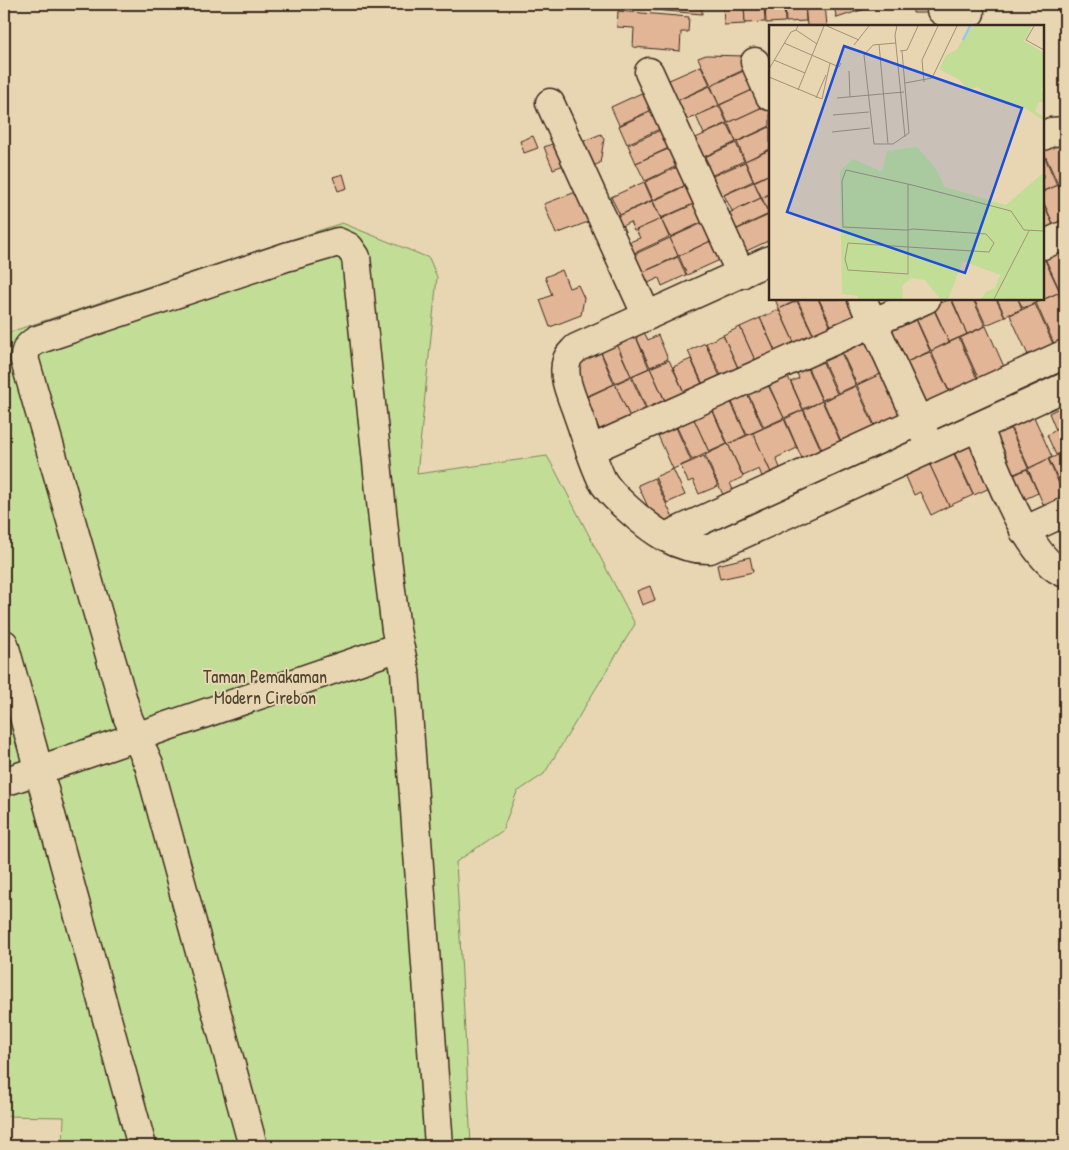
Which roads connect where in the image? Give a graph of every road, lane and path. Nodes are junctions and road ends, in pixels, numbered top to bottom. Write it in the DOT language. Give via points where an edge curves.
graph roads {
  1 [pos="941,4"];
  2 [pos="970,13"];
  3 [pos="755,62"];
  4 [pos="649,72"];
  5 [pos="769,94"];
  6 [pos="550,104"];
  7 [pos="1065,131"];
  8 [pos="1044,136"];
  9 [pos="1065,235"];
  10 [pos="1044,245"];
  11 [pos="769,260"];
  12 [pos="740,274"];
  13 [pos="921,300"];
  14 [pos="868,311"];
  15 [pos="647,316"];
  16 [pos="1065,354"];
  17 [pos="1065,387"];
  18 [pos="918,422"];
  19 [pos="978,427"];
  20 [pos="931,448"];
  21 [pos="590,450"];
  22 [pos="1065,512"];
  23 [pos="1024,531"];
  24 [pos="665,537"];
  25 [pos="1065,573"];
  26 [pos="4,644"];
  27 [pos="399,647"];
  28 [pos="137,736"];
  29 [pos="39,770"];
  30 [pos="4,782"];
  31 [pos="142,1146"];
  32 [pos="253,1146"];
  33 [pos="440,1146"];
  1 -- 2 [label="street" via="944,12"];
  3 -- 5 [label="street"];
  4 -- 12 [label="street"];
  6 -- 15 [label="street"];
  7 -- 8 [label="street"];
  9 -- 10 [label="street"];
  11 -- 12 [label="street"];
  12 -- 15 [label="street"];
  13 -- 14 [label="street"];
  14 -- 18 [label="street"];
  14 -- 21 [label="street"];
  15 -- 21 [label="street" via="576,348 567,358 568,387"];
  16 -- 18 [label="street"];
  17 -- 19 [label="street"];
  18 -- 20 [label="street"];
  18 -- 24 [label="street"];
  19 -- 20 [label="street"];
  19 -- 23 [label="street"];
  20 -- 24 [label="street" via="710,549 697,549"];
  21 -- 24 [label="street" via="603,481 614,496 640,521"];
  22 -- 23 [label="street"];
  23 -- 25 [label="street" via="1040,553"];
  26 -- 29 [label="street"];
  27 -- 28 [label="street"];
  27 -- 28 [label="street" via="356,257 350,247 338,242 37,340 24,352 128,718"];
  27 -- 33 [label="street" via="405,671"];
  28 -- 29 [label="street"];
  28 -- 32 [label="street" via="149,765"];
  29 -- 30 [label="street"];
  29 -- 31 [label="street"];
}
